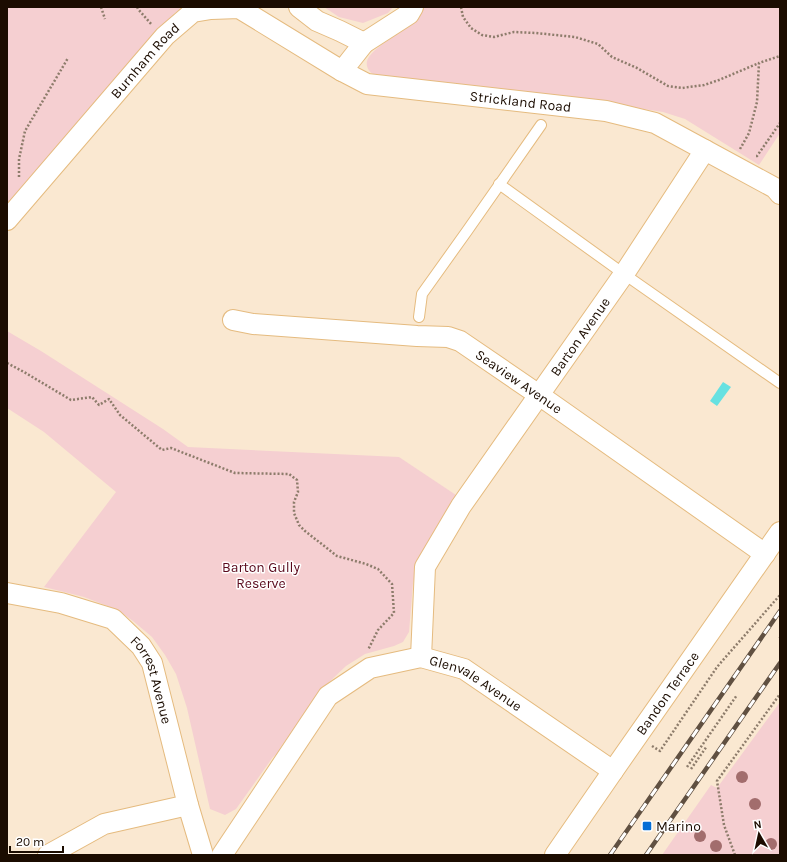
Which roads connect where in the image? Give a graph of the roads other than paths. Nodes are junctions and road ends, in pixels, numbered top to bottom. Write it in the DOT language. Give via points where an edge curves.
graph roads {
  1 [pos="299,7"];
  2 [pos="413,7"];
  3 [pos="364,43"];
  4 [pos="342,71"];
  5 [pos="540,125"];
  6 [pos="705,150"];
  7 [pos="499,184"];
  8 [pos="780,194"];
  9 [pos="7,220"];
  10 [pos="624,274"];
  11 [pos="419,317"];
  12 [pos="233,320"];
  13 [pos="780,383"];
  14 [pos="539,395"];
  15 [pos="780,532"];
  16 [pos="765,554"];
  17 [pos="7,593"];
  18 [pos="421,657"];
  19 [pos="613,771"];
  20 [pos="188,805"];
  21 [pos="48,855"];
  22 [pos="203,855"];
  23 [pos="222,855"];
  24 [pos="555,855"];
  1 -- 3 [label="street" via="317,21"];
  2 -- 3 [label="street" via="410,14"];
  3 -- 4 [label="street"];
  4 -- 6 [label="street, Strickland Road" via="367,84 606,111 655,123"];
  4 -- 9 [label="street, Burnham Road" via="239,8 193,12 165,36"];
  5 -- 7 [label="lane"];
  6 -- 8 [label="street, Strickland Road" via="775,188"];
  6 -- 10 [label="street, Barton Avenue"];
  7 -- 10 [label="lane"];
  7 -- 11 [label="lane" via="422,294"];
  10 -- 13 [label="lane"];
  10 -- 14 [label="street, Barton Avenue"];
  12 -- 14 [label="street, Seaview Avenue" via="261,325 448,337 460,341"];
  14 -- 16 [label="street, Seaview Avenue"];
  14 -- 18 [label="street, Barton Avenue" via="461,506 425,567"];
  15 -- 16 [label="street, Bandon Terrace"];
  16 -- 19 [label="street, Bandon Terrace"];
  17 -- 20 [label="street, Forrest Avenue" via="61,603 113,619 141,646 152,664"];
  18 -- 19 [label="street, Glenvale Avenue" via="464,669"];
  18 -- 23 [label="street, Glenvale Avenue" via="370,668 328,696"];
  19 -- 24 [label="street, Bandon Terrace"];
  20 -- 21 [label="street" via="104,824"];
  20 -- 22 [label="street, Forrest Avenue"];
}
